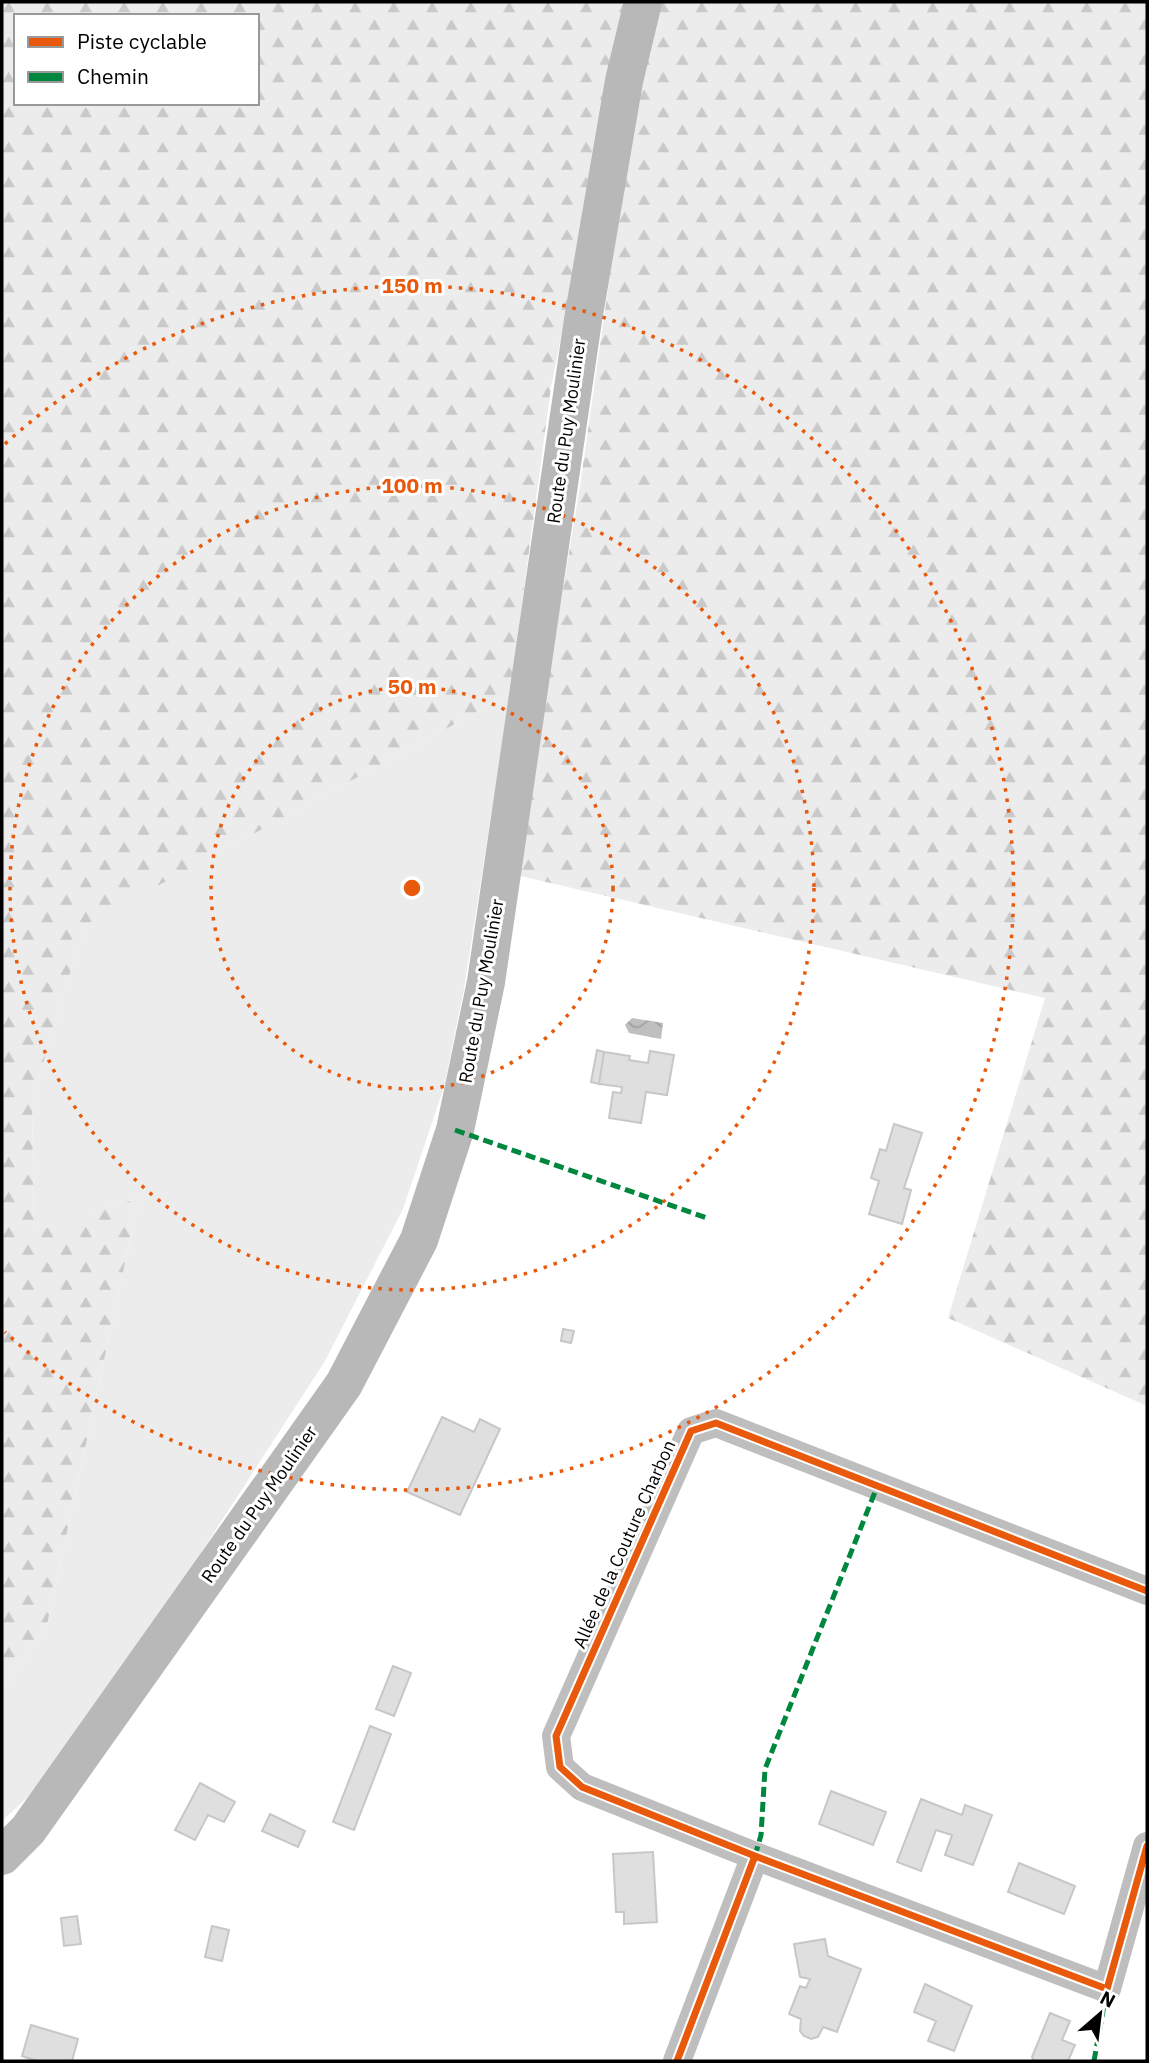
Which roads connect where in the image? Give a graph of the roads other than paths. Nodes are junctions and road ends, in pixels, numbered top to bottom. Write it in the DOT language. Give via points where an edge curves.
graph roads {
  1 [pos="643,2"];
  2 [pos="1147,1591"];
  3 [pos="1147,1846"];
  4 [pos="2,1856"];
  5 [pos="755,1857"];
  6 [pos="677,2061"];
  1 -- 4 [label="main road, Route du Puy Moulinier" via="624,81 583,320 486,982 456,1129 419,1240 344,1384 28,1830"];
  2 -- 5 [label="street, Allée de la Couture Charbon" via="716,1423 691,1431 556,1736 560,1767 582,1787"];
  3 -- 5 [label="street, Allée de la Couture Charbon" via="1107,1989"];
  5 -- 6 [label="street"];
}
